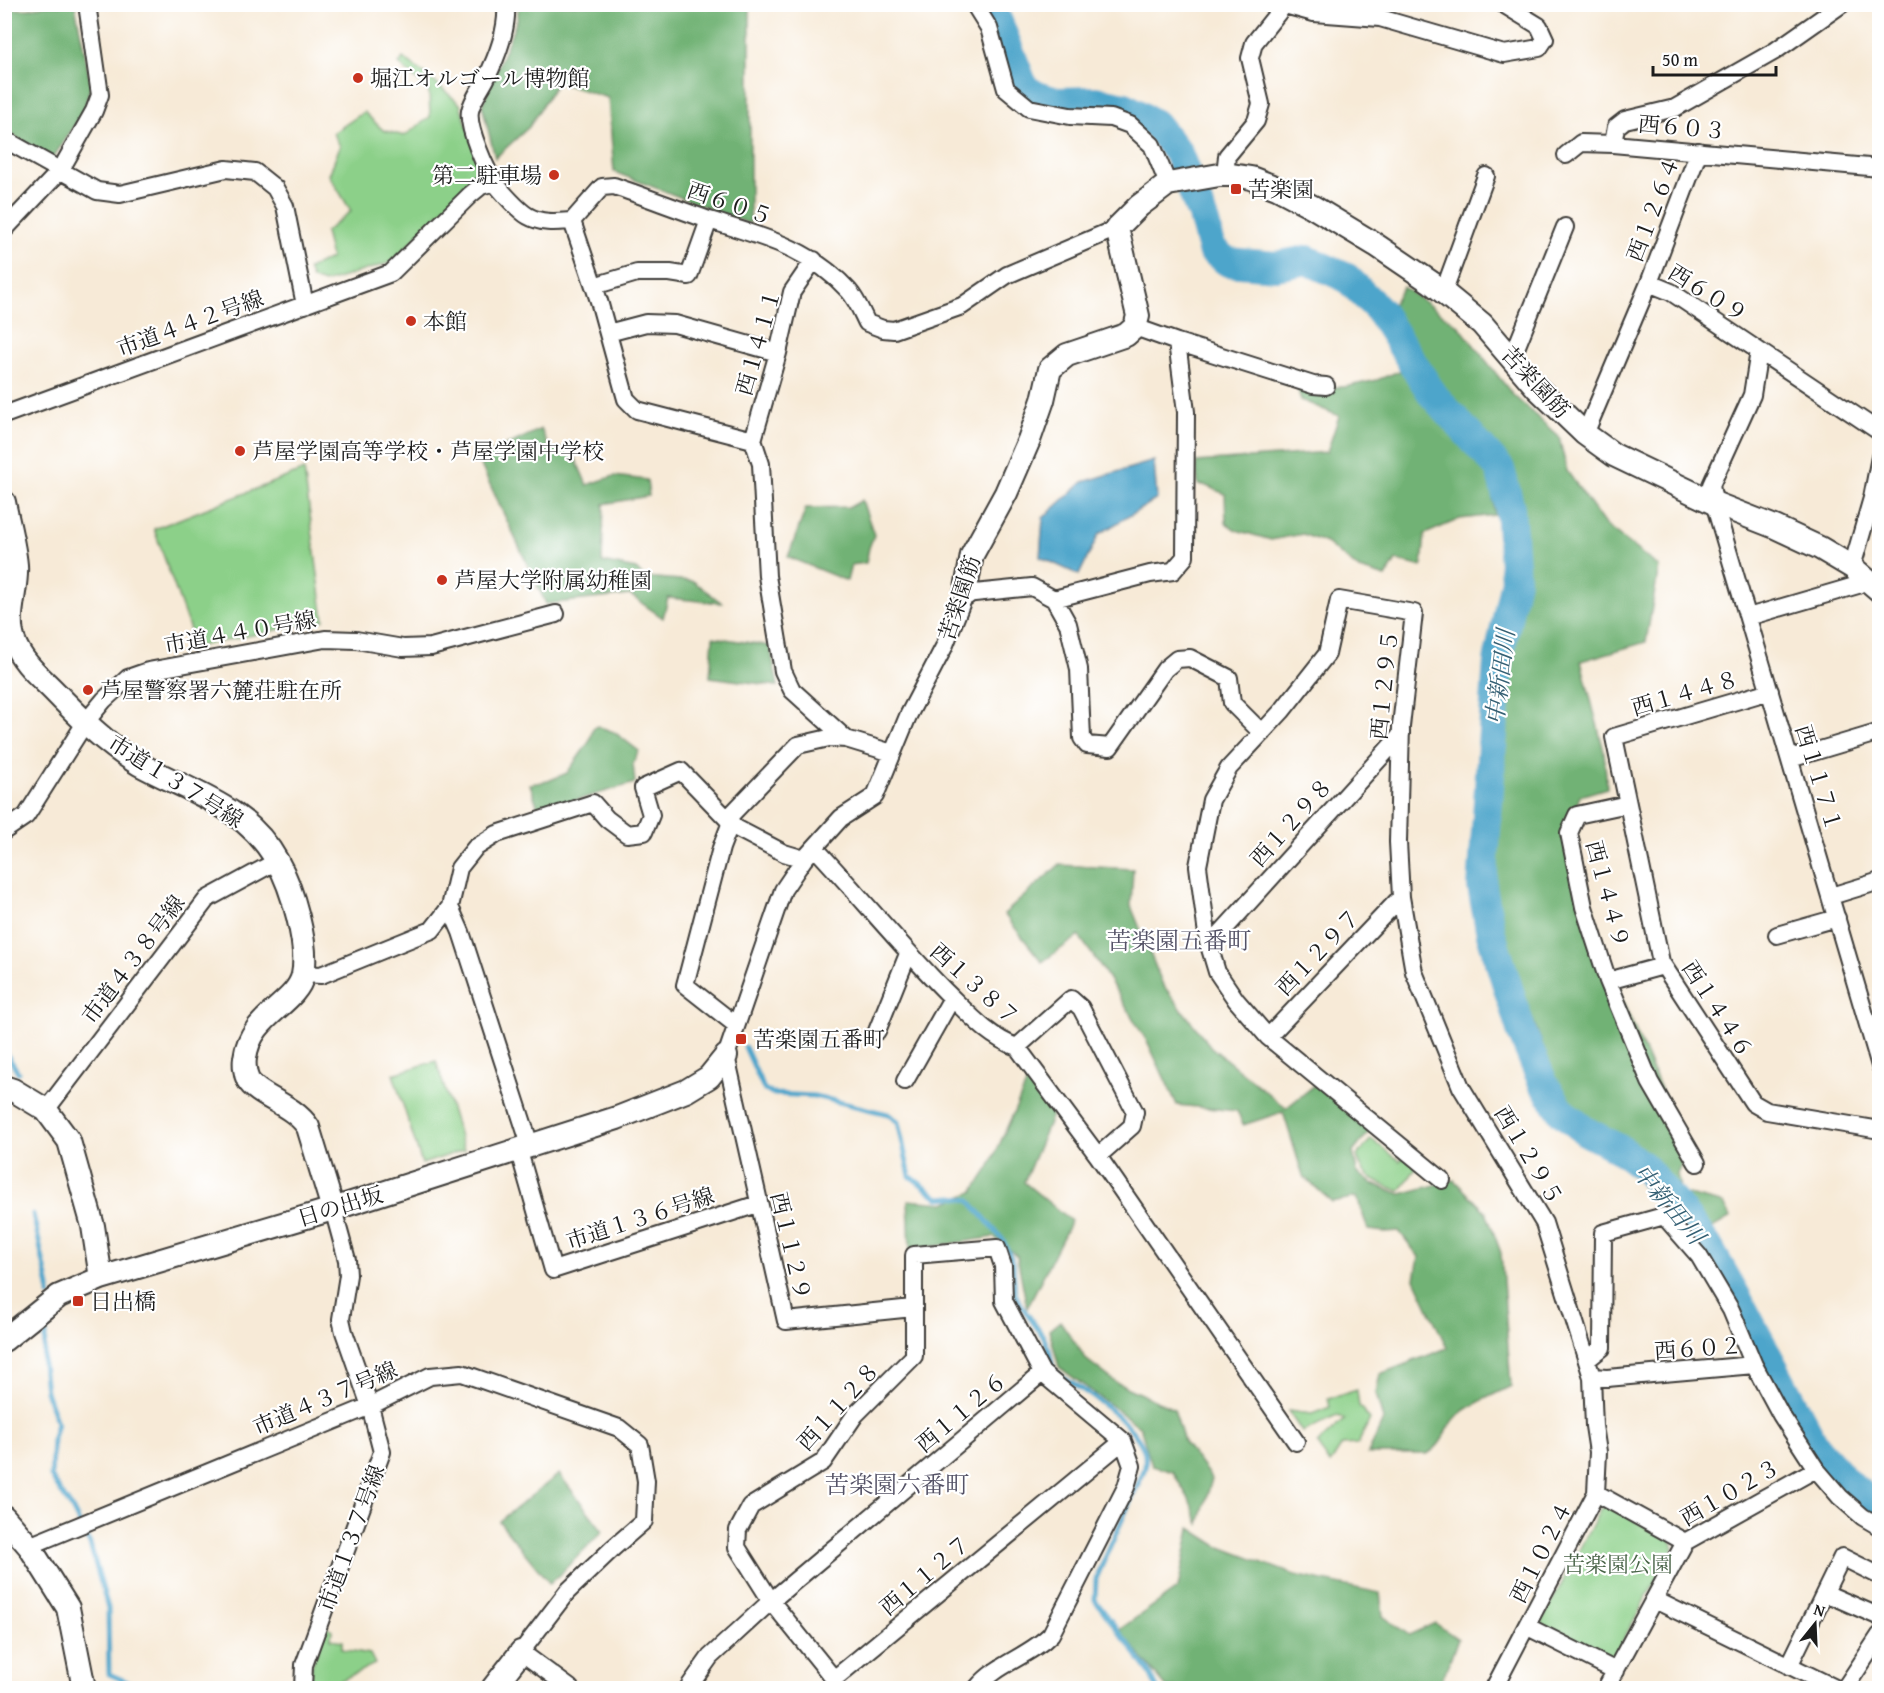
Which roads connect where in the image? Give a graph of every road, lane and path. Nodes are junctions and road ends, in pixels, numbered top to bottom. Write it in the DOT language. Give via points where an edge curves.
graph roads {
  1 [pos="87,4"];
  2 [pos="506,4"];
  3 [pos="1503,4"];
  4 [pos="1842,4"];
  5 [pos="974,5"];
  6 [pos="1285,5"];
  7 [pos="1382,11"];
  8 [pos="4,139"];
  9 [pos="1613,144"];
  10 [pos="1699,151"];
  11 [pos="1566,155"];
  12 [pos="1880,168"];
  13 [pos="60,171"];
  14 [pos="1225,174"];
  15 [pos="1485,176"];
  16 [pos="1181,181"];
  17 [pos="494,182"];
  18 [pos="709,220"];
  19 [pos="572,221"];
  20 [pos="1565,227"];
  21 [pos="1117,228"];
  22 [pos="4,230"];
  23 [pos="814,260"];
  24 [pos="1649,283"];
  25 [pos="594,286"];
  26 [pos="1443,293"];
  27 [pos="305,305"];
  28 [pos="1135,327"];
  29 [pos="608,333"];
  30 [pos="1177,342"];
  31 [pos="1759,351"];
  32 [pos="778,353"];
  33 [pos="1512,358"];
  34 [pos="1326,386"];
  35 [pos="4,415"];
  36 [pos="1880,432"];
  37 [pos="1585,434"];
  38 [pos="753,440"];
  39 [pos="1880,457"];
  40 [pos="4,502"];
  41 [pos="1714,503"];
  42 [pos="1866,578"];
  43 [pos="965,594"];
  44 [pos="1054,599"];
  45 [pos="556,614"];
  46 [pos="1748,617"];
  47 [pos="1770,691"];
  48 [pos="85,723"];
  49 [pos="1401,726"];
  50 [pos="1880,732"];
  51 [pos="1262,733"];
  52 [pos="1614,737"];
  53 [pos="846,739"];
  54 [pos="892,753"];
  55 [pos="1790,759"];
  56 [pos="1628,804"];
  57 [pos="729,821"];
  58 [pos="4,831"];
  59 [pos="809,854"];
  60 [pos="277,861"];
  61 [pos="1880,881"];
  62 [pos="1831,896"];
  63 [pos="1401,897"];
  64 [pos="450,907"];
  65 [pos="1837,918"];
  66 [pos="1777,934"];
  67 [pos="1209,946"];
  68 [pos="909,954"];
  69 [pos="1663,966"];
  70 [pos="303,974"];
  71 [pos="1608,981"];
  72 [pos="952,998"];
  73 [pos="736,1025"];
  74 [pos="877,1031"];
  75 [pos="1875,1032"];
  76 [pos="1268,1037"];
  77 [pos="1017,1047"];
  78 [pos="726,1056"];
  79 [pos="1880,1066"];
  80 [pos="904,1081"];
  81 [pos="4,1087"];
  82 [pos="46,1110"];
  83 [pos="1880,1130"];
  84 [pos="524,1147"];
  85 [pos="1098,1156"];
  86 [pos="1697,1163"];
  87 [pos="1442,1180"];
  88 [pos="758,1204"];
  89 [pos="333,1209"];
  90 [pos="101,1278"];
  91 [pos="913,1308"];
  92 [pos="4,1341"];
  93 [pos="1587,1360"];
  94 [pos="1754,1365"];
  95 [pos="1042,1373"];
  96 [pos="1592,1377"];
  97 [pos="370,1406"];
  98 [pos="1123,1441"];
  99 [pos="1296,1442"];
  100 [pos="1816,1469"];
  101 [pos="1596,1493"];
  102 [pos="4,1517"];
  103 [pos="1880,1527"];
  104 [pos="1685,1542"];
  105 [pos="29,1546"];
  106 [pos="1880,1576"];
  107 [pos="1825,1593"];
  108 [pos="771,1600"];
  109 [pos="1655,1600"];
  110 [pos="1880,1617"];
  111 [pos="1528,1626"];
  112 [pos="1880,1635"];
  113 [pos="521,1652"];
  114 [pos="1789,1666"];
  115 [pos="1616,1671"];
  116 [pos="839,1684"];
  117 [pos="84,1689"];
  118 [pos="303,1689"];
  119 [pos="493,1689"];
  120 [pos="570,1689"];
  121 [pos="688,1689"];
  122 [pos="977,1689"];
  123 [pos="1494,1689"];
  124 [pos="1606,1689"];
  125 [pos="1835,1689"];
  126 [pos="1845,1689"];
  1 -- 13 [label="street" via="100,95"];
  2 -- 17 [label="street" via="502,37 469,114"];
  3 -- 7 [label="street" via="1539,26 1545,39 1539,48 1504,54"];
  4 -- 9 [label="street, 西６０３" via="1775,51 1675,108 1625,120 1616,127"];
  5 -- 16 [label="street" via="989,28 1006,89 1029,108 1070,116 1111,117 1130,125"];
  6 -- 7 [label="street" via="1314,13"];
  6 -- 14 [label="street" via="1254,43 1250,58 1261,104 1256,121 1227,156"];
  8 -- 13 [label="street"];
  9 -- 10 [label="street, 西６０３"];
  9 -- 11 [label="street" via="1581,144"];
  10 -- 12 [label="street, 西６０３"];
  10 -- 24 [label="street, 西１２６４"];
  13 -- 22 [label="street"];
  13 -- 27 [label="street" via="97,191 120,194 226,170 255,172 275,188 285,206"];
  14 -- 16 [label="street, 苦楽園筋"];
  14 -- 26 [label="street, 苦楽園筋" via="1251,178 1313,207 1376,245"];
  15 -- 26 [label="street"];
  16 -- 21 [label="street, 苦楽園筋" via="1139,206"];
  17 -- 19 [label="street" via="527,216 548,223"];
  17 -- 27 [label="street, 市道４４２号線" via="470,195 391,273"];
  18 -- 19 [label="street, 西６０５" via="614,186 602,187"];
  18 -- 23 [label="street, 西６０５" via="758,234"];
  18 -- 25 [label="street" via="689,276 637,273"];
  19 -- 25 [label="street"];
  20 -- 33 [label="street"];
  21 -- 23 [label="street, 西６０５" via="1007,274 962,306 894,330 867,323 851,293"];
  21 -- 28 [label="street" via="1138,316"];
  23 -- 32 [label="street, 西１４１１" via="792,292"];
  24 -- 31 [label="street, 西６０９" via="1671,292"];
  24 -- 37 [label="street, 西６０９"];
  25 -- 29 [label="street"];
  26 -- 33 [label="street, 苦楽園筋" via="1482,324"];
  27 -- 35 [label="street, 市道４４２号線"];
  28 -- 30 [label="street"];
  28 -- 43 [label="street, 苦楽園筋" via="1126,335 1067,355 1050,369 1029,440 972,555"];
  29 -- 32 [label="street" via="646,323 675,324"];
  29 -- 38 [label="street" via="626,399 637,410"];
  30 -- 34 [label="street"];
  30 -- 44 [label="street" via="1186,412 1185,557 1173,571"];
  31 -- 36 [label="street, 西６０９"];
  31 -- 41 [label="street" via="1752,394 1711,485"];
  32 -- 38 [label="street, 西１４１１"];
  33 -- 37 [label="street, 苦楽園筋"];
  37 -- 41 [label="street, 苦楽園筋" via="1614,455"];
  38 -- 53 [label="street" via="761,464 766,576 783,671 792,690"];
  39 -- 42 [label="street" via="1872,498"];
  40 -- 48 [label="street, 市道１３７号線" via="16,566 11,615 14,641 28,664"];
  41 -- 42 [label="street, 苦楽園筋" via="1775,527"];
  41 -- 46 [label="street, 西１１７１"];
  42 -- 46 [label="street" via="1857,585"];
  43 -- 44 [label="street" via="1032,587"];
  43 -- 54 [label="street, 苦楽園筋" via="944,647"];
  44 -- 51 [label="street" via="1068,624 1079,669 1082,738 1086,745 1110,747 1165,669 1177,659 1190,658 1229,678 1232,703"];
  45 -- 48 [label="street, 市道４４０号線" via="431,647 403,648 324,639 148,671 128,678"];
  46 -- 47 [label="street, 西１１７１"];
  47 -- 52 [label="street, 西１４４８"];
  47 -- 55 [label="street, 西１１７１"];
  48 -- 58 [label="street, 市道４４０号線" via="26,816"];
  48 -- 60 [label="street, 市道１３７号線" via="137,763 228,808 256,833"];
  49 -- 51 [label="street, 西１２９５" via="1414,613 1339,600 1327,654"];
  49 -- 63 [label="street, 西１２９５"];
  49 -- 67 [label="street, 西１２９８" via="1401,735"];
  50 -- 55 [label="street"];
  51 -- 67 [label="street, 西１２９５" via="1229,768 1211,800 1198,866"];
  52 -- 56 [label="street, 西１４４６"];
  53 -- 54 [label="street"];
  53 -- 57 [label="street" via="829,738 798,745"];
  54 -- 59 [label="street, 苦楽園筋" via="875,795 841,818"];
  55 -- 62 [label="street, 西１１７１"];
  56 -- 69 [label="street, 西１４４６"];
  56 -- 71 [label="street, 西１４４９" via="1577,815 1569,833 1584,907"];
  57 -- 59 [label="street" via="784,854"];
  57 -- 64 [label="street" via="681,771 643,788 651,816 645,832 627,834 593,803 497,834 475,848 459,868"];
  57 -- 73 [label="street" via="686,985"];
  59 -- 68 [label="street, 西１３８７"];
  59 -- 73 [label="street, 苦楽園筋" via="783,890"];
  60 -- 70 [label="street, 市道１３７号線" via="299,920"];
  60 -- 82 [label="street, 市道４３８号線" via="207,899"];
  61 -- 62 [label="street"];
  62 -- 65 [label="street, 西１１７１"];
  63 -- 76 [label="street, 西１２９７"];
  63 -- 93 [label="street, 西１２９５" via="1414,972 1437,1032 1461,1087 1544,1223"];
  64 -- 70 [label="street" via="432,930 321,975"];
  64 -- 84 [label="street, 市道１３６号線" via="461,932"];
  65 -- 66 [label="street"];
  65 -- 75 [label="street, 西１１７１"];
  67 -- 76 [label="street, 西１２９５" via="1218,972 1236,1000"];
  68 -- 72 [label="street, 西１３８７"];
  68 -- 74 [label="street"];
  69 -- 71 [label="street, 西１４４９"];
  69 -- 83 [label="street, 西１４４６" via="1753,1103 1767,1111"];
  70 -- 89 [label="street, 市道１３７号線" via="298,986 250,1036 244,1063 254,1087 292,1110 308,1127"];
  71 -- 86 [label="street" via="1650,1082"];
  72 -- 77 [label="street, 西１３８７" via="1001,1042"];
  72 -- 80 [label="street"];
  73 -- 78 [label="street, 苦楽園筋"];
  75 -- 79 [label="street, 西１１７１"];
  76 -- 87 [label="street, 西１２９５"];
  77 -- 85 [label="street, 西１３８７"];
  77 -- 85 [label="street" via="1071,999 1081,1008 1135,1112 1132,1126"];
  78 -- 84 [label="street, 日の出坂" via="709,1077 686,1091"];
  78 -- 88 [label="street, 西１１２９"];
  81 -- 82 [label="street"];
  82 -- 90 [label="street" via="69,1142 93,1226"];
  84 -- 88 [label="street, 市道１３６号線" via="553,1270"];
  84 -- 89 [label="street, 日の出坂"];
  85 -- 99 [label="street, 西１３８７"];
  88 -- 91 [label="street, 西１１２９" via="786,1321"];
  89 -- 90 [label="street, 日の出坂"];
  89 -- 97 [label="street, 市道１３７号線" via="347,1260 341,1318"];
  90 -- 92 [label="street, 日の出坂" via="59,1296"];
  91 -- 95 [label="street, 西１１２８" via="914,1255 997,1248 1003,1266 1004,1301"];
  91 -- 108 [label="street, 西１１２８" via="914,1356 855,1415 823,1462 751,1506 738,1530 737,1548"];
  93 -- 94 [label="street" via="1602,1348 1603,1233 1664,1216 1699,1256 1731,1310"];
  93 -- 96 [label="street, 西１２９５"];
  94 -- 96 [label="street, 西６０２"];
  94 -- 100 [label="street, 西６０２"];
  95 -- 98 [label="street, 西１１２８"];
  95 -- 108 [label="street, 西１１２６"];
  96 -- 101 [label="street" via="1598,1452"];
  97 -- 105 [label="street, 市道４３７号線"];
  97 -- 113 [label="street, 市道４３７号線" via="430,1376 462,1373 620,1428 640,1445 646,1481 644,1521 567,1592"];
  97 -- 118 [label="street, 市道１３７号線" via="382,1452 304,1665"];
  98 -- 116 [label="street, 西１１２７"];
  98 -- 122 [label="street" via="1132,1466 1126,1487 1051,1634 1040,1645 989,1675"];
  100 -- 103 [label="street, 西６０２" via="1863,1518"];
  100 -- 104 [label="street, 西１０２３"];
  101 -- 104 [label="street, 西１０２４"];
  101 -- 111 [label="street, 西１０２４"];
  102 -- 105 [label="street"];
  104 -- 109 [label="street, 西１０２３"];
  105 -- 117 [label="street" via="68,1608"];
  106 -- 107 [label="street" via="1842,1557"];
  107 -- 110 [label="street"];
  107 -- 114 [label="street"];
  108 -- 116 [label="street, 西１１２７"];
  108 -- 121 [label="street, 西１１２６" via="710,1657"];
  109 -- 114 [label="street"];
  109 -- 115 [label="street, 西１０２３"];
  111 -- 115 [label="street"];
  111 -- 123 [label="street, 西１０２４"];
  112 -- 126 [label="street"];
  113 -- 119 [label="street"];
  113 -- 120 [label="street"];
  114 -- 125 [label="street"];
  115 -- 124 [label="street, 西１０２３"];
}
